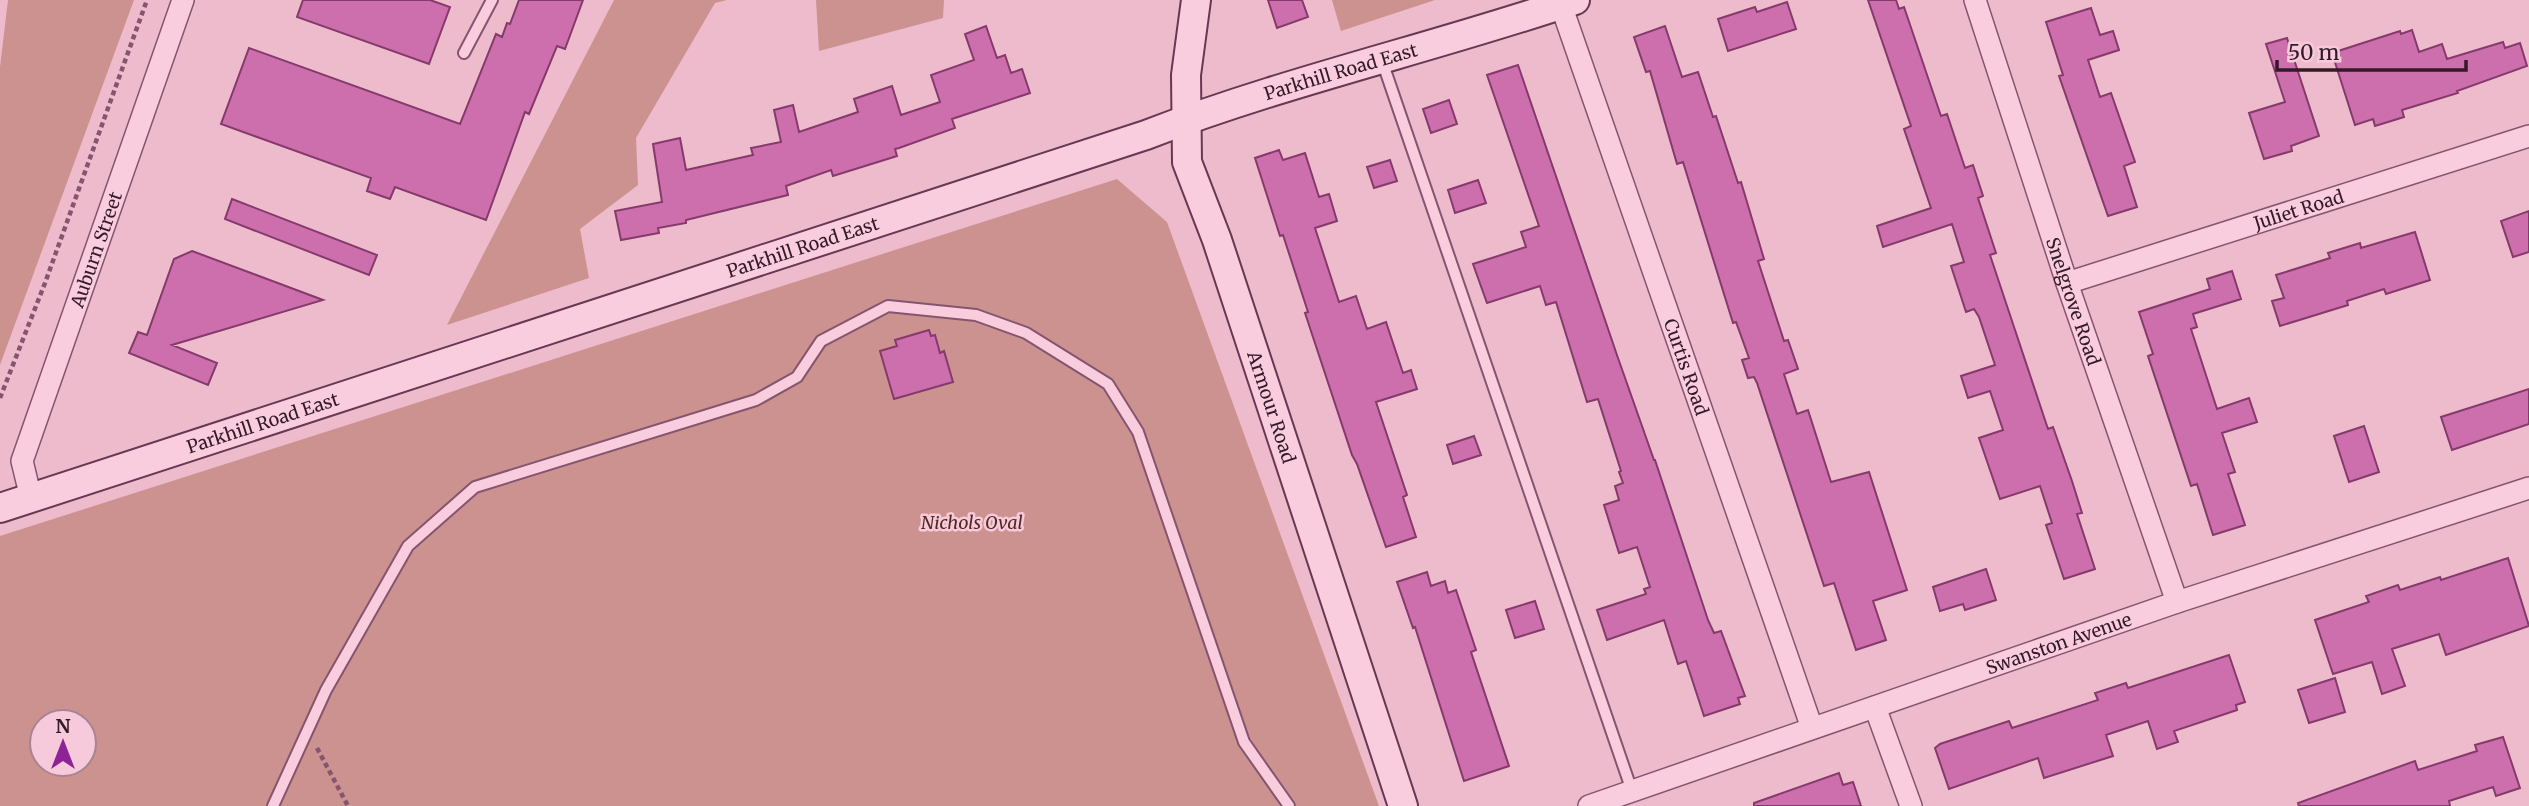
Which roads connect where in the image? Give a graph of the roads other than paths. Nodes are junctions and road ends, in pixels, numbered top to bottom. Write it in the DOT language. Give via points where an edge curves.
graph roads {
  1 [pos="183,0"];
  2 [pos="492,0"];
  3 [pos="1196,0"];
  4 [pos="1975,0"];
  5 [pos="1568,2"];
  6 [pos="464,53"];
  7 [pos="1382,61"];
  8 [pos="1185,120"];
  9 [pos="2529,136"];
  10 [pos="2067,283"];
  11 [pos="2529,488"];
  12 [pos="31,498"];
  13 [pos="0,508"];
  14 [pos="2177,602"];
  15 [pos="1875,707"];
  16 [pos="1812,728"];
  17 [pos="1632,791"];
  18 [pos="273,806"];
  19 [pos="1289,806"];
  20 [pos="1403,806"];
  21 [pos="1590,806"];
  22 [pos="1911,806"];
  1 -- 12 [label="street, Auburn Street" via="22,461"];
  2 -- 6 [label="lane"];
  3 -- 8 [label="main road, Armour Road"];
  4 -- 10 [label="street, Snelgrove Road"];
  5 -- 7 [label="main road, Parkhill Road East"];
  5 -- 16 [label="street, Curtis Road"];
  7 -- 8 [label="main road, Parkhill Road East"];
  7 -- 17 [label="lane"];
  8 -- 12 [label="main road, Parkhill Road East"];
  8 -- 20 [label="main road, Armour Road" via="1187,162 1217,240"];
  9 -- 10 [label="street, Juliet Road"];
  10 -- 14 [label="street, Snelgrove Road"];
  11 -- 14 [label="street, Swanston Avenue"];
  12 -- 13 [label="main road, Parkhill Road East"];
  14 -- 15 [label="street, Swanston Avenue"];
  15 -- 16 [label="street, Swanston Avenue"];
  15 -- 22 [label="street"];
  16 -- 17 [label="street, Swanston Avenue"];
  17 -- 21 [label="street, Swanston Avenue"];
  18 -- 19 [label="lane" via="326,690 408,546 475,487 756,400 797,377 821,341 888,306 976,315 1026,333 1108,384 1138,432 1244,742"];
}
